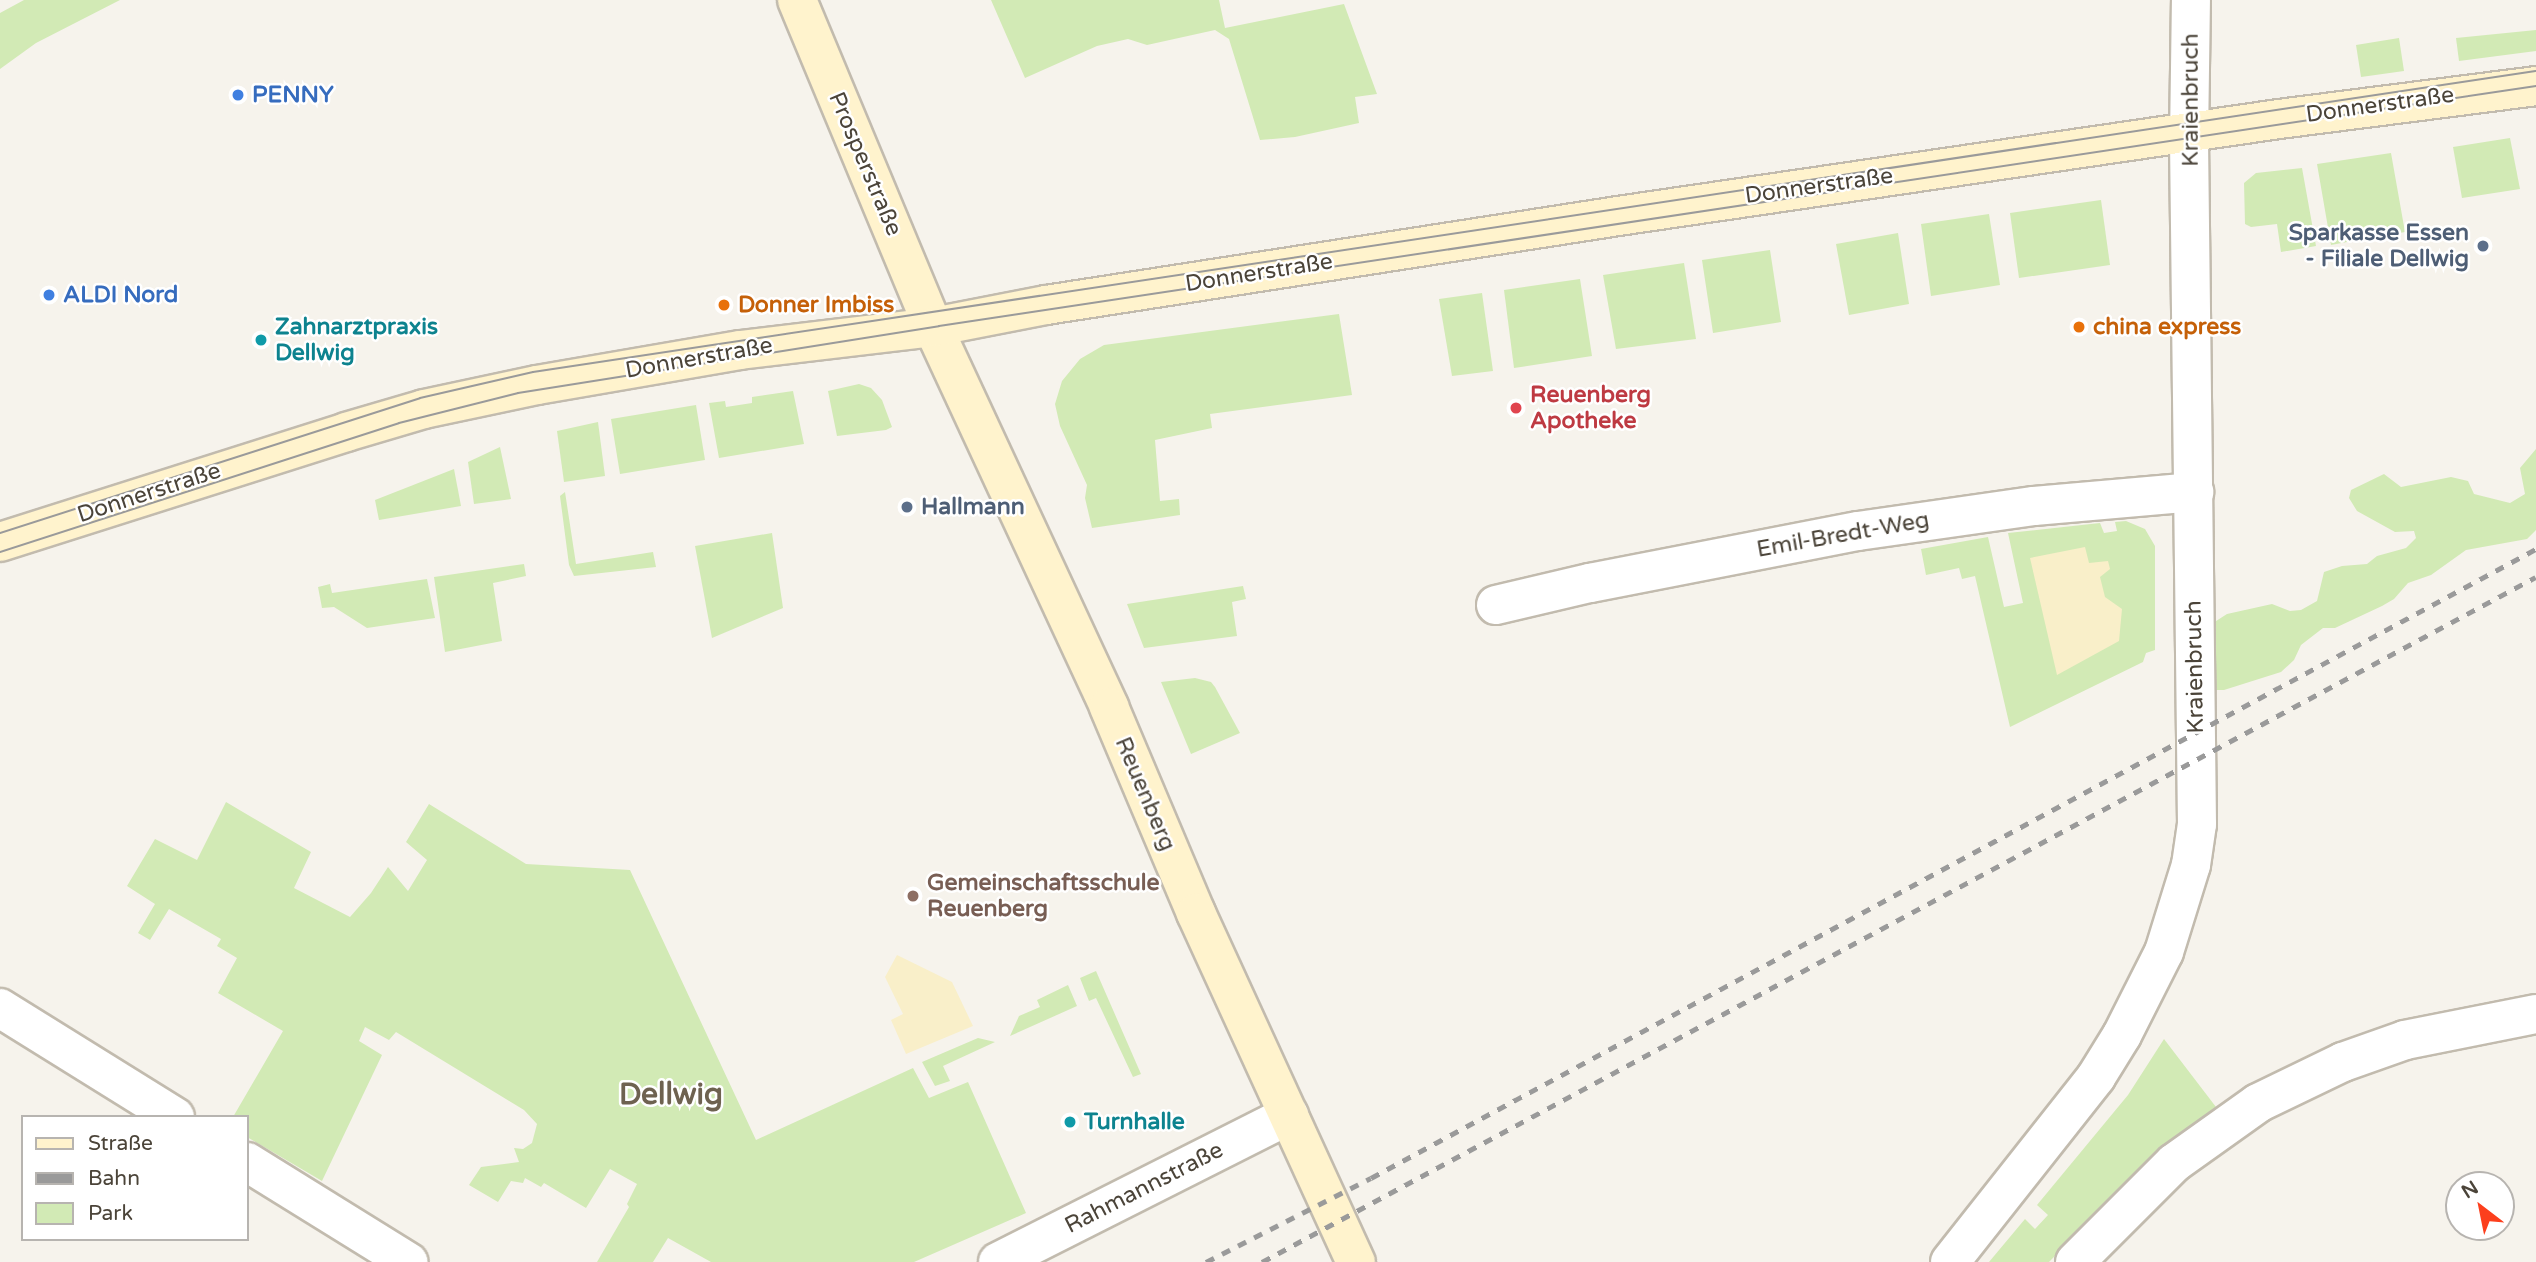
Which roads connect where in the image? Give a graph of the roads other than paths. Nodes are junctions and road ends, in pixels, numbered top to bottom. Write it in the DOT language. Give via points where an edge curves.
graph roads {
  1 [pos="797,0"];
  2 [pos="2192,0"];
  3 [pos="2536,86"];
  4 [pos="2189,132"];
  5 [pos="933,327"];
  6 [pos="2194,492"];
  7 [pos="0,542"];
  8 [pos="1496,605"];
  9 [pos="0,1008"];
  10 [pos="2536,1014"];
  11 [pos="172,1115"];
  12 [pos="1289,1115"];
  13 [pos="248,1162"];
  14 [pos="408,1262"];
  15 [pos="999,1262"];
  16 [pos="1356,1262"];
  17 [pos="1950,1262"];
  18 [pos="2075,1262"];
  1 -- 5 [label="main road, Prosperstraße"];
  2 -- 4 [label="street, Kraienbruch"];
  3 -- 4 [label="main road, Donnerstraße"];
  4 -- 5 [label="main road, Donnerstraße" via="1618,216 1046,305"];
  4 -- 6 [label="street, Kraienbruch"];
  5 -- 7 [label="main road, Donnerstraße" via="740,350 436,406"];
  5 -- 12 [label="main road, Reuenberg" via="1109,707 1196,913"];
  6 -- 8 [label="street, Emil-Bredt-Weg" via="2034,506 1895,525"];
  6 -- 17 [label="street, Kraienbruch" via="2197,824 2181,900 2142,999 2096,1077"];
  9 -- 11 [label="street"];
  10 -- 18 [label="street" via="2406,1040 2343,1062 2258,1102 2174,1163"];
  12 -- 15 [label="street, Rahmannstraße"];
  12 -- 16 [label="main road, Reuenberg"];
  13 -- 14 [label="street"];
}
